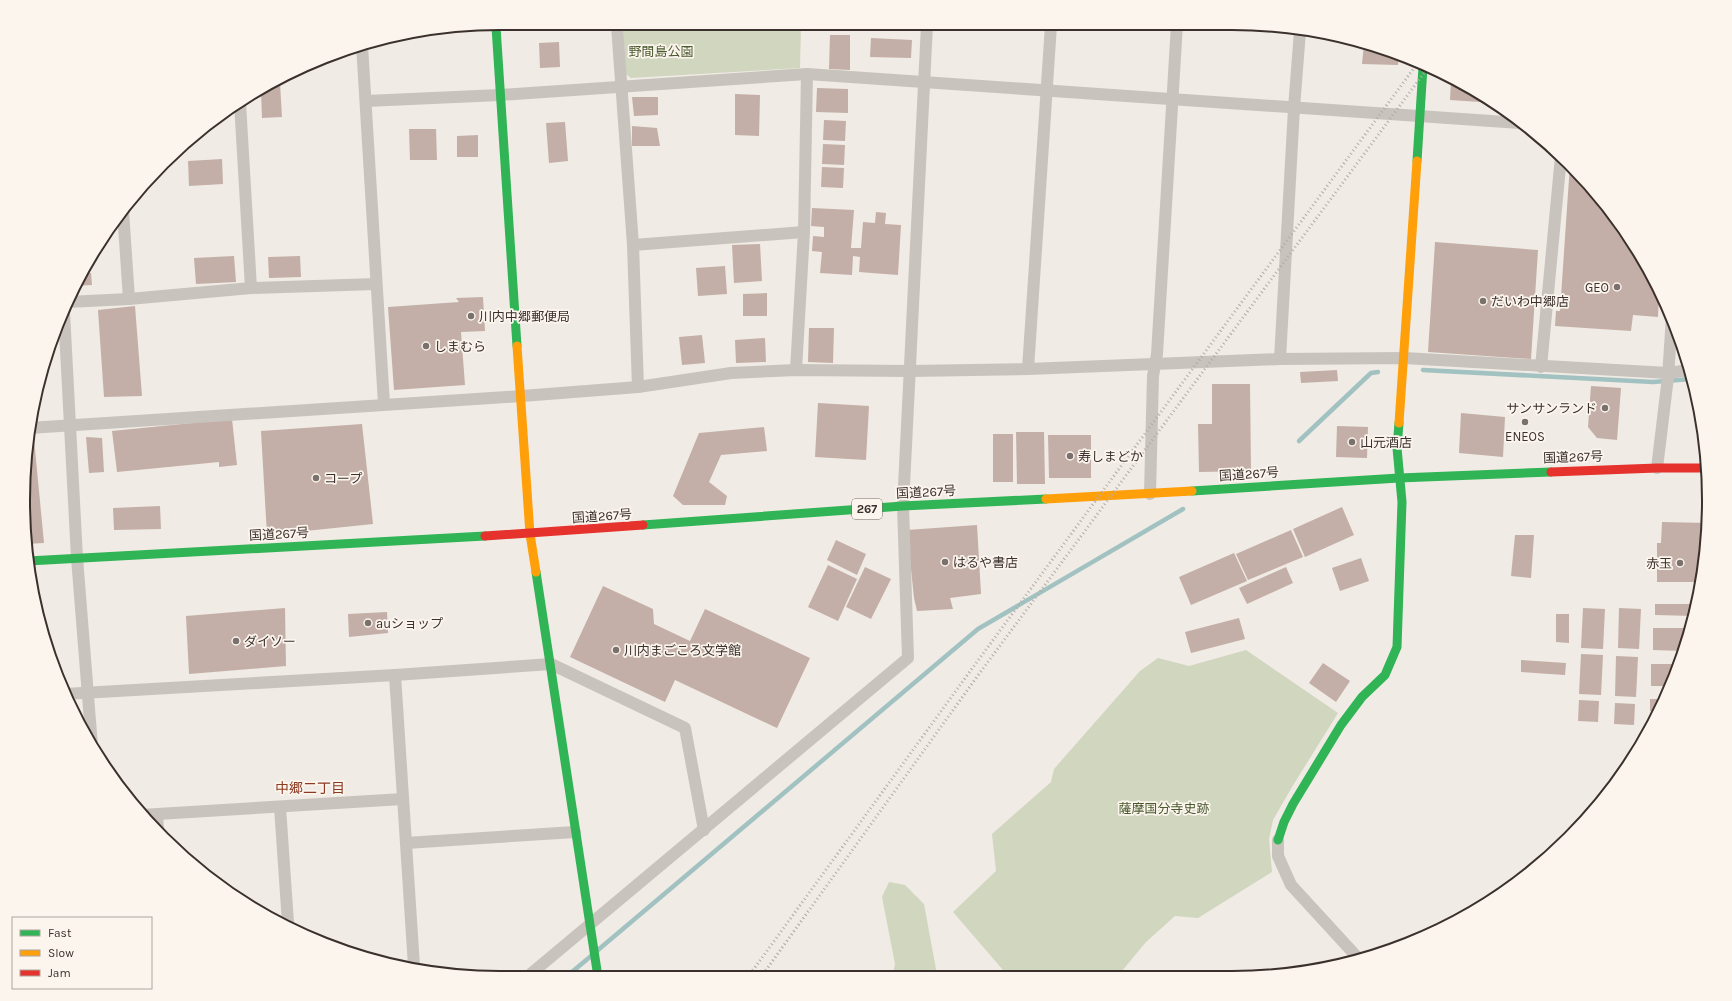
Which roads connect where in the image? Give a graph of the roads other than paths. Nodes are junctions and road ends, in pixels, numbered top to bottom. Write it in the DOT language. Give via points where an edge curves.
graph roads {
  1 [pos="496,30"];
  2 [pos="617,30"];
  3 [pos="927,30"];
  4 [pos="1051,30"];
  5 [pos="1177,30"];
  6 [pos="1300,35"];
  7 [pos="362,51"];
  8 [pos="1424,71"];
  9 [pos="806,74"];
  10 [pos="924,83"];
  11 [pos="620,86"];
  12 [pos="1047,90"];
  13 [pos="500,95"];
  14 [pos="1172,99"];
  15 [pos="366,101"];
  16 [pos="240,108"];
  17 [pos="1294,108"];
  18 [pos="1419,116"];
  19 [pos="1512,122"];
  20 [pos="1560,164"];
  21 [pos="124,219"];
  22 [pos="804,232"];
  23 [pos="633,244"];
  24 [pos="376,284"];
  25 [pos="251,288"];
  26 [pos="129,299"];
  27 [pos="75,302"];
  28 [pos="65,324"];
  29 [pos="1671,333"];
  30 [pos="1404,358"];
  31 [pos="1280,360"];
  32 [pos="1155,363"];
  33 [pos="1541,367"];
  34 [pos="1028,369"];
  35 [pos="796,370"];
  36 [pos="910,371"];
  37 [pos="1684,372"];
  38 [pos="1668,379"];
  39 [pos="638,387"];
  40 [pos="522,396"];
  41 [pos="384,404"];
  42 [pos="70,426"];
  43 [pos="36,428"];
  44 [pos="1657,468"];
  45 [pos="1701,468"];
  46 [pos="1399,478"];
  47 [pos="1150,494"];
  48 [pos="903,506"];
  49 [pos="530,534"];
  50 [pos="77,558"];
  51 [pos="34,561"];
  52 [pos="551,664"];
  53 [pos="395,675"];
  54 [pos="87,693"];
  55 [pos="72,694"];
  56 [pos="91,731"];
  57 [pos="403,799"];
  58 [pos="280,807"];
  59 [pos="151,815"];
  60 [pos="157,815"];
  61 [pos="157,822"];
  62 [pos="704,830"];
  63 [pos="576,832"];
  64 [pos="1278,840"];
  65 [pos="406,843"];
  66 [pos="288,920"];
  67 [pos="590,931"];
  68 [pos="1355,954"];
  69 [pos="414,963"];
  70 [pos="536,971"];
  71 [pos="597,971"];
  1 -- 13 [label="main road"];
  2 -- 11 [label="street"];
  3 -- 10 [label="street"];
  4 -- 12 [label="street"];
  5 -- 14 [label="street"];
  6 -- 17 [label="street"];
  7 -- 15 [label="street"];
  8 -- 18 [label="main road"];
  9 -- 10 [label="street"];
  9 -- 11 [label="street"];
  9 -- 22 [label="street"];
  10 -- 12 [label="street"];
  10 -- 36 [label="street"];
  11 -- 13 [label="street"];
  11 -- 23 [label="street"];
  12 -- 14 [label="street"];
  12 -- 34 [label="street"];
  13 -- 15 [label="street"];
  13 -- 40 [label="main road"];
  14 -- 17 [label="street"];
  14 -- 32 [label="street"];
  15 -- 24 [label="street"];
  16 -- 25 [label="street"];
  17 -- 18 [label="street"];
  17 -- 31 [label="street"];
  18 -- 19 [label="street"];
  18 -- 30 [label="main road"];
  20 -- 33 [label="street"];
  21 -- 26 [label="street"];
  22 -- 23 [label="street"];
  22 -- 35 [label="street"];
  23 -- 39 [label="street"];
  24 -- 25 [label="street"];
  24 -- 41 [label="street"];
  25 -- 26 [label="street"];
  26 -- 27 [label="street"];
  28 -- 42 [label="street"];
  29 -- 38 [label="street"];
  30 -- 31 [label="street"];
  30 -- 33 [label="street"];
  30 -- 46 [label="main road" via="1397,448"];
  31 -- 32 [label="street"];
  32 -- 34 [label="street"];
  32 -- 47 [label="street"];
  33 -- 38 [label="street"];
  34 -- 36 [label="street"];
  35 -- 36 [label="street"];
  35 -- 39 [label="street" via="731,373"];
  36 -- 48 [label="street"];
  37 -- 38 [label="street"];
  38 -- 44 [label="street"];
  39 -- 40 [label="street"];
  40 -- 41 [label="street"];
  40 -- 49 [label="main road"];
  41 -- 42 [label="street"];
  42 -- 43 [label="street"];
  42 -- 50 [label="street"];
  44 -- 45 [label="main road, 国道267号 / 267"];
  44 -- 46 [label="main road, 国道267号 / 267"];
  46 -- 47 [label="main road, 国道267号 / 267"];
  46 -- 64 [label="main road" via="1402,502 1397,647 1385,675 1362,697 1341,725 1293,804"];
  47 -- 48 [label="main road, 国道267号 / 267"];
  48 -- 49 [label="main road, 国道267号 / 267"];
  48 -- 62 [label="street" via="908,658"];
  49 -- 50 [label="main road, 国道267号 / 267"];
  49 -- 52 [label="main road"];
  50 -- 51 [label="main road, 国道267号 / 267"];
  50 -- 54 [label="street"];
  52 -- 53 [label="street"];
  52 -- 62 [label="street" via="686,728"];
  52 -- 63 [label="main road"];
  53 -- 54 [label="street"];
  53 -- 57 [label="street"];
  54 -- 55 [label="street"];
  54 -- 56 [label="street"];
  57 -- 58 [label="street"];
  57 -- 65 [label="street"];
  58 -- 60 [label="street"];
  58 -- 66 [label="street"];
  59 -- 60 [label="street"];
  60 -- 61 [label="street"];
  62 -- 67 [label="street"];
  63 -- 65 [label="street"];
  63 -- 67 [label="main road"];
  64 -- 68 [label="street" via="1278,856 1291,885"];
  65 -- 69 [label="street"];
  67 -- 70 [label="street"];
  67 -- 71 [label="main road"];
}
